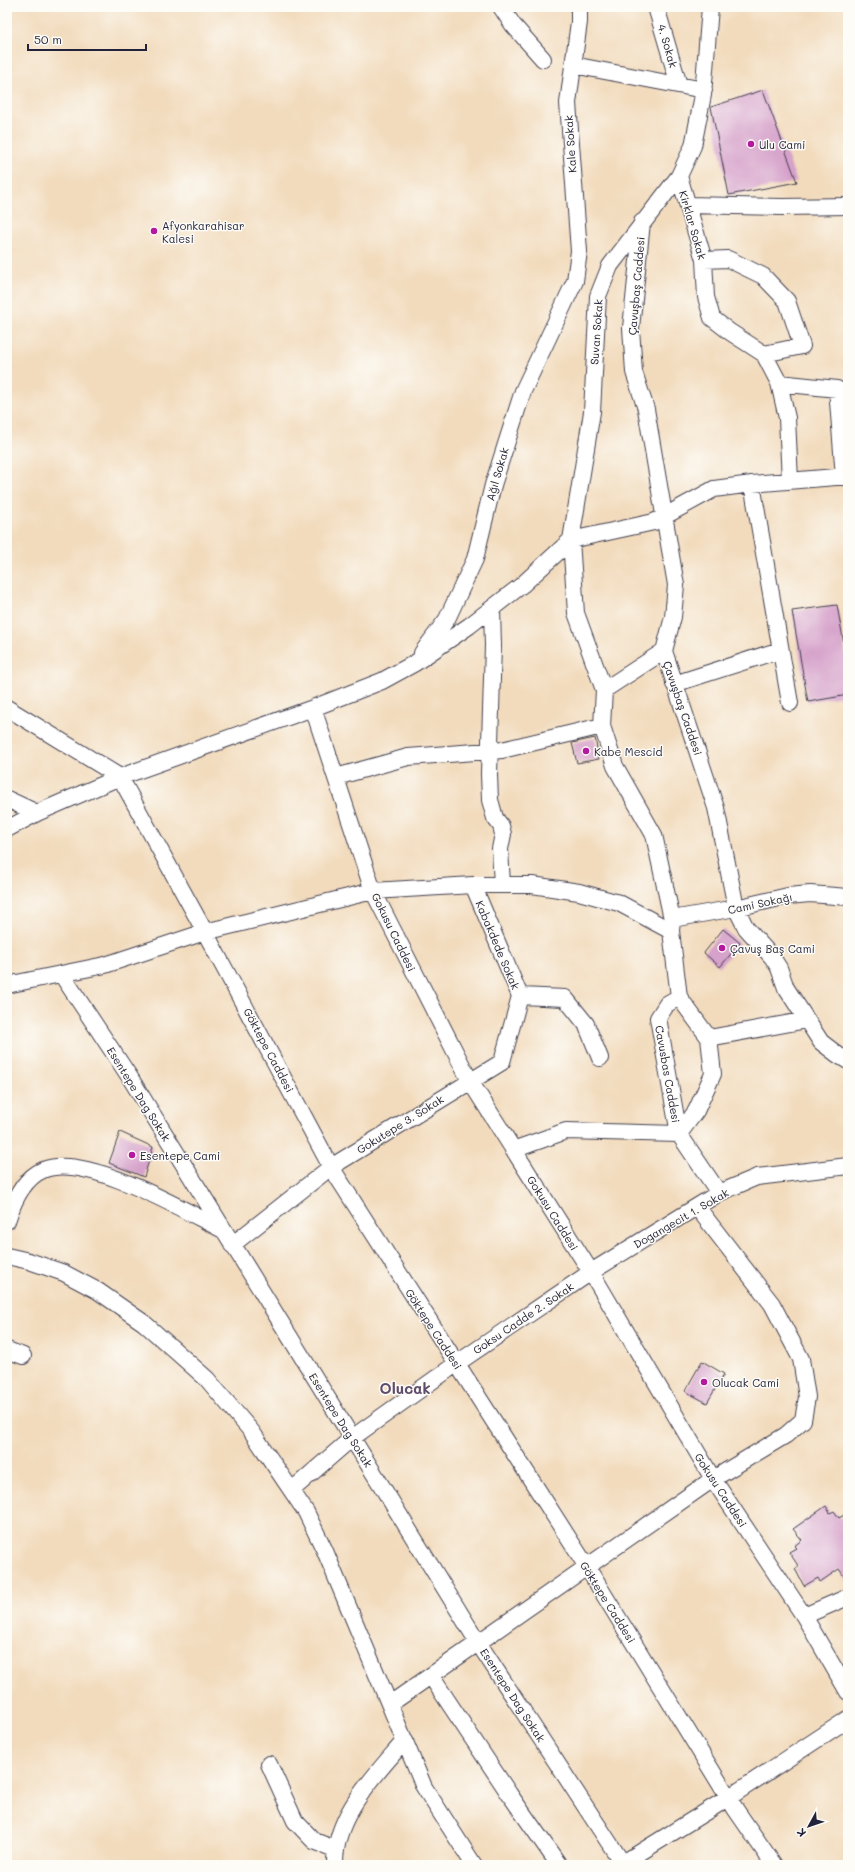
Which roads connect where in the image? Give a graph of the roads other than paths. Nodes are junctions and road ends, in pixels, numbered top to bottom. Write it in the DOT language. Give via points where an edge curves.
graph roads {
  1 [pos="501,7"];
  2 [pos="579,7"];
  3 [pos="656,7"];
  4 [pos="710,7"];
  5 [pos="543,59"];
  6 [pos="573,65"];
  7 [pos="679,85"];
  8 [pos="704,90"];
  9 [pos="679,176"];
  10 [pos="688,205"];
  11 [pos="848,206"];
  12 [pos="642,222"];
  13 [pos="704,260"];
  14 [pos="575,281"];
  15 [pos="602,286"];
  16 [pos="764,354"];
  17 [pos="779,383"];
  18 [pos="846,477"];
  19 [pos="790,481"];
  20 [pos="752,484"];
  21 [pos="665,516"];
  22 [pos="571,540"];
  23 [pos="492,609"];
  24 [pos="780,650"];
  25 [pos="664,652"];
  26 [pos="415,663"];
  27 [pos="674,684"];
  28 [pos="604,690"];
  29 [pos="7,696"];
  30 [pos="790,703"];
  31 [pos="7,708"];
  32 [pos="313,708"];
  33 [pos="21,717"];
  34 [pos="602,726"];
  35 [pos="489,752"];
  36 [pos="120,777"];
  37 [pos="336,777"];
  38 [pos="7,799"];
  39 [pos="37,813"];
  40 [pos="7,829"];
  41 [pos="473,885"];
  42 [pos="502,885"];
  43 [pos="374,891"];
  44 [pos="848,898"];
  45 [pos="736,908"];
  46 [pos="672,925"];
  47 [pos="205,932"];
  48 [pos="62,975"];
  49 [pos="7,985"];
  50 [pos="520,996"];
  51 [pos="680,997"];
  52 [pos="807,1020"];
  53 [pos="709,1038"];
  54 [pos="600,1058"];
  55 [pos="848,1061"];
  56 [pos="470,1082"];
  57 [pos="679,1134"];
  58 [pos="513,1150"];
  59 [pos="848,1166"];
  60 [pos="331,1167"];
  61 [pos="719,1193"];
  62 [pos="697,1206"];
  63 [pos="7,1221"];
  64 [pos="223,1230"];
  65 [pos="232,1245"];
  66 [pos="7,1256"];
  67 [pos="591,1272"];
  68 [pos="7,1350"];
  69 [pos="23,1356"];
  70 [pos="456,1364"];
  71 [pos="352,1438"];
  72 [pos="713,1480"];
  73 [pos="292,1490"];
  74 [pos="587,1567"];
  75 [pos="848,1597"];
  76 [pos="804,1616"];
  77 [pos="479,1644"];
  78 [pos="431,1676"];
  79 [pos="848,1692"];
  80 [pos="390,1704"];
  81 [pos="848,1719"];
  82 [pos="405,1740"];
  83 [pos="269,1764"];
  84 [pos="728,1798"];
  85 [pos="335,1848"];
  86 [pos="622,1864"];
  87 [pos="335,1865"];
  88 [pos="474,1865"];
  89 [pos="559,1865"];
  90 [pos="774,1865"];
  1 -- 5 [label="street"];
  2 -- 6 [label="street, Kale Sokak"];
  3 -- 7 [label="street, 4. Sokak"];
  4 -- 8 [label="street, Suvan Sokak"];
  6 -- 7 [label="street"];
  6 -- 14 [label="street, Kale Sokak" via="568,103 579,251"];
  7 -- 8 [label="street"];
  8 -- 9 [label="street, Suvan Sokak" via="693,146"];
  9 -- 10 [label="street, Kirklar Sokak"];
  9 -- 12 [label="street, Suvan Sokak"];
  10 -- 11 [label="street"];
  10 -- 13 [label="street, Kirklar Sokak"];
  12 -- 15 [label="street, Suvan Sokak" via="610,266"];
  12 -- 21 [label="street, Çavuşbaş Caddesi" via="631,328 634,372 646,409"];
  13 -- 16 [label="street, Kirklar Sokak" via="706,297 712,318"];
  13 -- 16 [label="street" via="728,259 763,276 787,301 802,346"];
  14 -- 15 [label="street"];
  14 -- 26 [label="street, Ağıl Sokak" via="523,391 493,485 475,559 448,619"];
  15 -- 22 [label="street, Suvan Sokak" via="598,303 592,412"];
  16 -- 17 [label="street, Kirklar Sokak"];
  17 -- 18 [label="street" via="837,389"];
  17 -- 19 [label="street, Kirklar Sokak" via="787,418"];
  18 -- 19 [label="street"];
  19 -- 20 [label="street"];
  20 -- 21 [label="street" via="714,489"];
  20 -- 24 [label="street"];
  21 -- 22 [label="street" via="654,522"];
  21 -- 25 [label="street, Çavuşbaş Caddesi" via="676,585 673,617"];
  22 -- 23 [label="street"];
  22 -- 28 [label="street" via="576,613"];
  23 -- 26 [label="street"];
  23 -- 35 [label="street"];
  24 -- 27 [label="street"];
  24 -- 30 [label="street"];
  25 -- 27 [label="street, Çavuşbaş Caddesi"];
  25 -- 28 [label="street"];
  26 -- 32 [label="street" via="382,681"];
  27 -- 45 [label="street, Çavuşbaş Caddesi" via="716,808"];
  28 -- 34 [label="street"];
  29 -- 33 [label="street"];
  31 -- 33 [label="street"];
  32 -- 36 [label="street"];
  32 -- 37 [label="street, Gokusu Caddesi"];
  33 -- 36 [label="street"];
  34 -- 35 [label="street"];
  34 -- 46 [label="street" via="615,766 654,835"];
  35 -- 37 [label="street" via="408,758"];
  35 -- 42 [label="street" via="490,800 503,834 500,849"];
  36 -- 39 [label="street"];
  36 -- 47 [label="street, Göktepe Caddesi"];
  37 -- 43 [label="street, Gokusu Caddesi"];
  38 -- 39 [label="street"];
  39 -- 40 [label="street"];
  41 -- 42 [label="street"];
  41 -- 43 [label="street"];
  41 -- 50 [label="street, Kabakdede Sokak"];
  42 -- 46 [label="street" via="532,885 579,892 619,903"];
  43 -- 47 [label="street"];
  43 -- 56 [label="street, Gokusu Caddesi"];
  44 -- 45 [label="street, Cami Sokağı" via="810,894 788,896"];
  45 -- 46 [label="street, Cami Sokağı"];
  45 -- 52 [label="street, Çavuşbaş Caddesi" via="746,928 779,968 786,988"];
  46 -- 51 [label="street"];
  47 -- 48 [label="street" via="105,965"];
  47 -- 60 [label="street, Göktepe Caddesi"];
  48 -- 49 [label="street"];
  48 -- 64 [label="street, Esentepe Dag Sokak" via="129,1076"];
  50 -- 54 [label="street" via="564,998 586,1024"];
  50 -- 56 [label="street, Kabakdede Sokak" via="502,1062"];
  51 -- 53 [label="street"];
  51 -- 57 [label="street, Cavusbas Caddesi" via="667,1004 658,1018"];
  52 -- 53 [label="street"];
  52 -- 55 [label="street, Çavuşbaş Caddesi" via="821,1042"];
  53 -- 57 [label="street" via="713,1074 696,1111"];
  56 -- 58 [label="street, Gokusu Caddesi"];
  56 -- 60 [label="street, Gokutepe 3. Sokak"];
  57 -- 58 [label="street" via="566,1131"];
  57 -- 61 [label="street, Cavusbas Caddesi"];
  58 -- 67 [label="street, Gokusu Caddesi"];
  59 -- 61 [label="street, Dogangecit 1. Sokak" via="757,1177"];
  60 -- 65 [label="street, Gokutepe 3. Sokak"];
  60 -- 70 [label="street, Göktepe Caddesi"];
  61 -- 62 [label="street, Dogangecit 1. Sokak"];
  62 -- 67 [label="street, Dogangecit 1. Sokak"];
  62 -- 72 [label="street" via="772,1304 801,1359 807,1397 803,1420 786,1435"];
  63 -- 64 [label="street" via="22,1188 34,1175 53,1167 75,1167 115,1178"];
  64 -- 65 [label="street, Esentepe Dag Sokak"];
  65 -- 71 [label="street, Esentepe Dag Sokak"];
  66 -- 73 [label="street" via="64,1273 98,1291 144,1323 207,1379 252,1432"];
  67 -- 70 [label="street, Goksu Cadde 2. Sokak"];
  67 -- 72 [label="street, Gokusu Caddesi"];
  68 -- 69 [label="street"];
  70 -- 71 [label="street, Goksu Cadde 2. Sokak"];
  70 -- 74 [label="street, Göktepe Caddesi"];
  71 -- 73 [label="street, Goksu Cadde 2. Sokak"];
  71 -- 77 [label="street, Esentepe Dag Sokak"];
  72 -- 74 [label="street"];
  72 -- 76 [label="street, Gokusu Caddesi"];
  73 -- 80 [label="street" via="325,1551"];
  74 -- 77 [label="street"];
  74 -- 84 [label="street, Göktepe Caddesi"];
  75 -- 76 [label="street"];
  76 -- 79 [label="street, Gokusu Caddesi"];
  77 -- 78 [label="street"];
  77 -- 86 [label="street, Esentepe Dag Sokak"];
  78 -- 80 [label="street"];
  78 -- 89 [label="street"];
  80 -- 82 [label="street"];
  81 -- 84 [label="street"];
  82 -- 85 [label="street" via="360,1794 340,1830"];
  82 -- 88 [label="street" via="424,1786"];
  83 -- 85 [label="street" via="295,1821 314,1841"];
  84 -- 86 [label="street"];
  84 -- 90 [label="street, Göktepe Caddesi"];
  85 -- 87 [label="street"];
}
